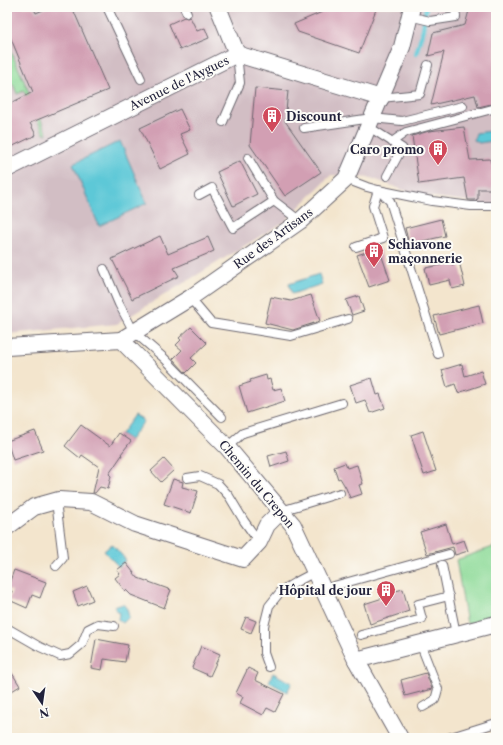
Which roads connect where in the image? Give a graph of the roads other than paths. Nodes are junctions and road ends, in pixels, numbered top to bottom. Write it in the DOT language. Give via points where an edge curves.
graph roads {
  1 [pos="107,7"];
  2 [pos="218,7"];
  3 [pos="455,7"];
  4 [pos="410,12"];
  5 [pos="237,54"];
  6 [pos="428,65"];
  7 [pos="141,78"];
  8 [pos="381,98"];
  9 [pos="463,106"];
  10 [pos="496,108"];
  11 [pos="223,122"];
  12 [pos="370,122"];
  13 [pos="304,128"];
  14 [pos="392,142"];
  15 [pos="248,158"];
  16 [pos="7,168"];
  17 [pos="387,176"];
  18 [pos="346,179"];
  19 [pos="378,190"];
  20 [pos="199,195"];
  21 [pos="274,201"];
  22 [pos="496,206"];
  23 [pos="300,221"];
  24 [pos="356,247"];
  25 [pos="104,269"];
  26 [pos="190,298"];
  27 [pos="348,319"];
  28 [pos="128,336"];
  29 [pos="8,344"];
  30 [pos="438,354"];
  31 [pos="342,403"];
  32 [pos="222,417"];
  33 [pos="227,446"];
  34 [pos="187,478"];
  35 [pos="340,493"];
  36 [pos="59,500"];
  37 [pos="281,511"];
  38 [pos="7,527"];
  39 [pos="259,542"];
  40 [pos="449,554"];
  41 [pos="442,565"];
  42 [pos="56,566"];
  43 [pos="315,572"];
  44 [pos="323,589"];
  45 [pos="448,596"];
  46 [pos="496,624"];
  47 [pos="114,626"];
  48 [pos="7,628"];
  49 [pos="456,634"];
  50 [pos="360,635"];
  51 [pos="420,643"];
  52 [pos="356,660"];
  53 [pos="269,667"];
  54 [pos="423,707"];
  55 [pos="496,723"];
  56 [pos="400,738"];
  57 [pos="448,738"];
  1 -- 7 [label="lane"];
  2 -- 5 [label="street"];
  3 -- 4 [label="lane" via="456,17 430,21"];
  4 -- 8 [label="street, Rue des Artisans" via="402,48"];
  5 -- 8 [label="street, Avenue de l'Aygues"];
  5 -- 11 [label="lane" via="240,83"];
  5 -- 16 [label="street, Avenue de l'Aygues"];
  6 -- 8 [label="lane" via="420,94"];
  8 -- 12 [label="street, Rue des Artisans"];
  9 -- 12 [label="lane" via="402,122"];
  10 -- 14 [label="lane" via="406,132"];
  12 -- 13 [label="lane"];
  12 -- 14 [label="lane"];
  12 -- 18 [label="street, Rue des Artisans"];
  14 -- 17 [label="lane" via="402,148"];
  15 -- 21 [label="lane"];
  18 -- 19 [label="lane"];
  18 -- 23 [label="street, Rue des Artisans"];
  19 -- 22 [label="lane" via="432,202"];
  19 -- 24 [label="lane" via="372,206 383,238"];
  19 -- 30 [label="lane" via="390,201"];
  20 -- 21 [label="lane" via="212,188 233,228"];
  21 -- 23 [label="lane"];
  23 -- 26 [label="street, Rue des Artisans"];
  25 -- 28 [label="lane" via="119,304"];
  26 -- 27 [label="lane" via="211,323 291,336"];
  26 -- 28 [label="street, Rue des Artisans"];
  28 -- 29 [label="street"];
  28 -- 32 [label="lane" via="164,358"];
  28 -- 33 [label="street, Chemin du Crepon"];
  31 -- 33 [label="lane" via="243,433"];
  33 -- 37 [label="street, Chemin du Crepon"];
  34 -- 39 [label="lane" via="200,476 218,484 230,496"];
  35 -- 37 [label="lane"];
  36 -- 38 [label="street" via="34,507"];
  36 -- 39 [label="street" via="91,502 135,524 243,559"];
  36 -- 42 [label="lane" via="57,509 63,558"];
  37 -- 39 [label="street" via="267,525"];
  37 -- 43 [label="street, Chemin du Crepon" via="293,525"];
  40 -- 44 [label="lane"];
  41 -- 45 [label="lane"];
  43 -- 44 [label="street, Chemin du Crepon"];
  43 -- 53 [label="lane" via="281,591 268,606 264,626 264,652"];
  44 -- 52 [label="street, Chemin du Crepon"];
  45 -- 49 [label="lane"];
  45 -- 50 [label="lane" via="418,604 422,619"];
  46 -- 49 [label="street"];
  47 -- 48 [label="lane" via="98,624 88,629 82,644 70,654 60,656"];
  49 -- 51 [label="street"];
  51 -- 52 [label="street"];
  51 -- 54 [label="lane" via="438,689 435,700"];
  52 -- 56 [label="street, Chemin du Crepon"];
  55 -- 57 [label="lane"];
}
